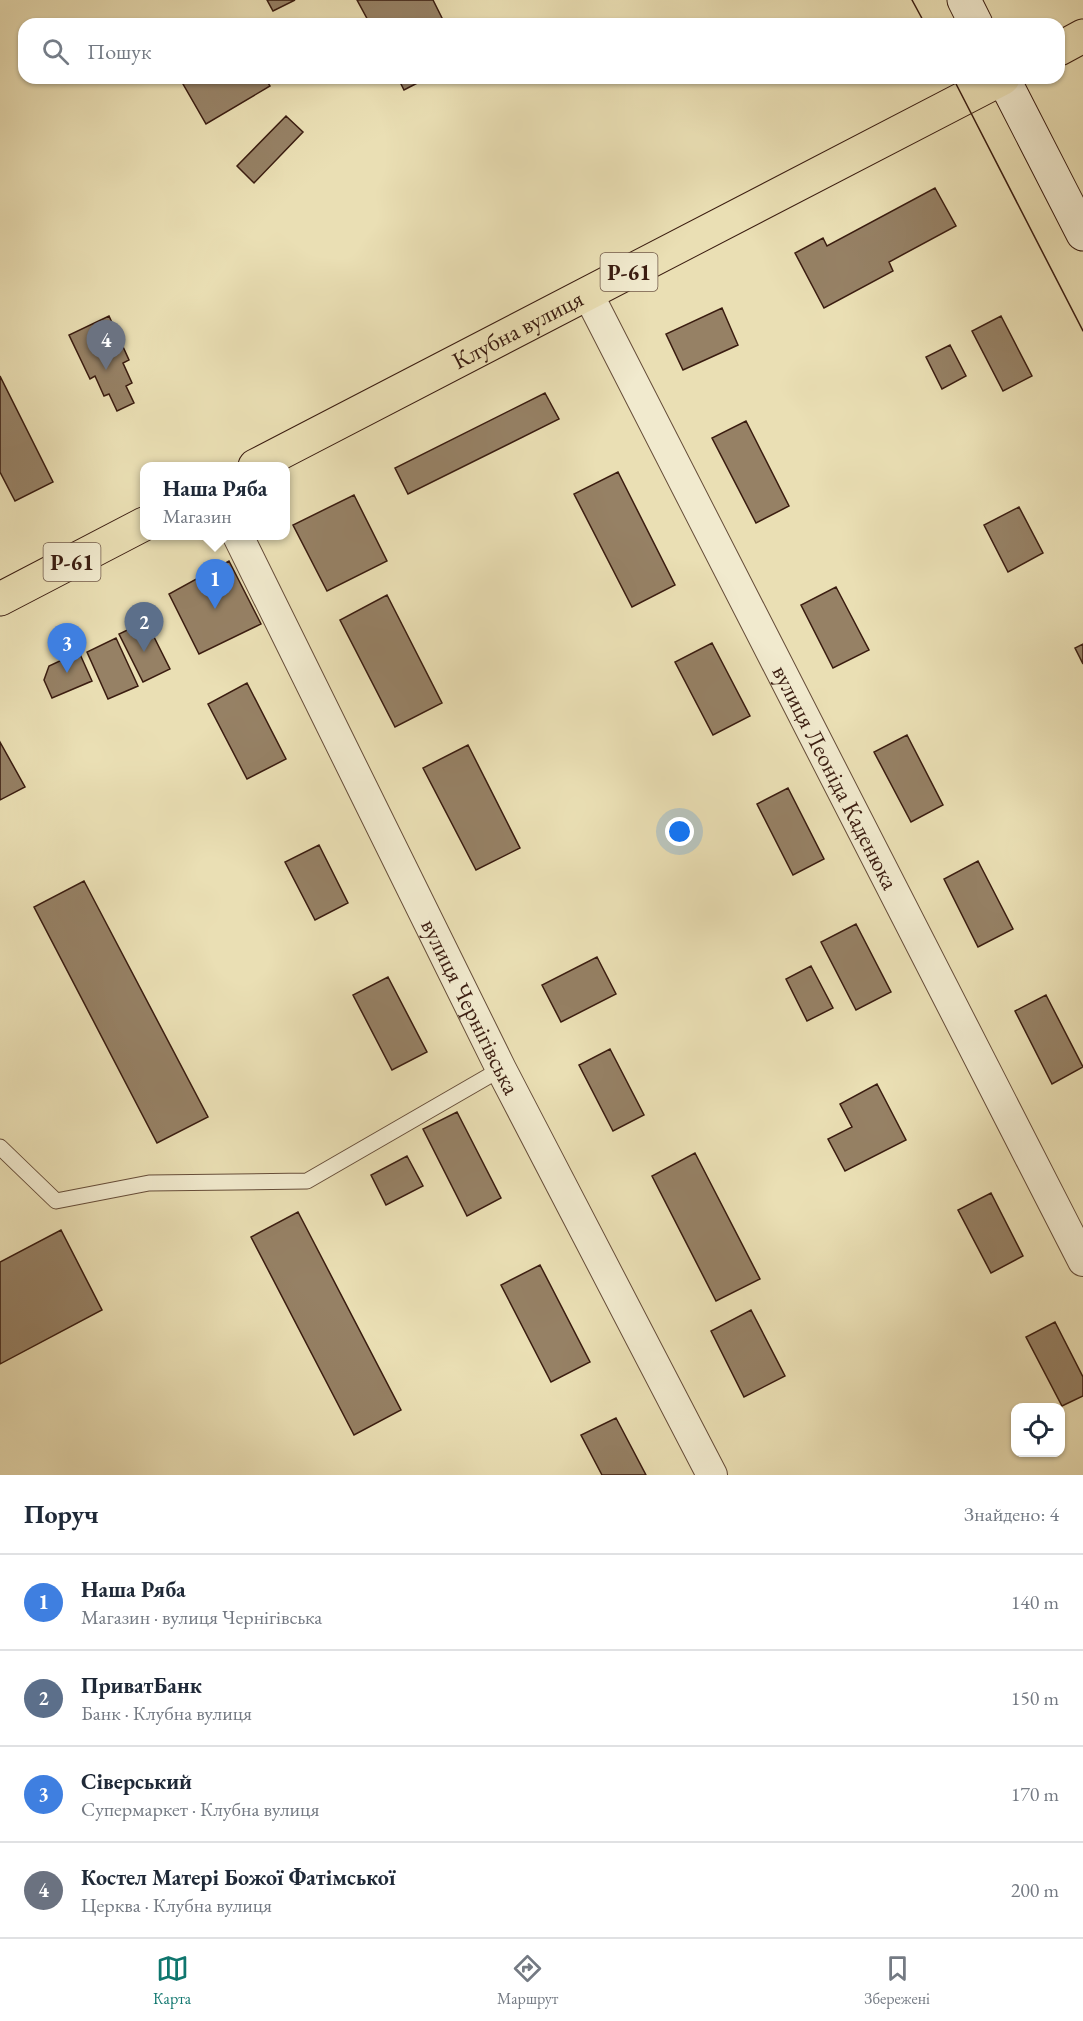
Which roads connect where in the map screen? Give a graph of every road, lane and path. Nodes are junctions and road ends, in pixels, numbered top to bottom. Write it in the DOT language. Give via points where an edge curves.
graph roads {
  1 [pos="964,0"];
  2 [pos="973,18"];
  3 [pos="1083,36"];
  4 [pos="1065,46"];
  5 [pos="991,84"];
  6 [pos="1006,84"];
  7 [pos="1083,234"];
  8 [pos="588,294"];
  9 [pos="263,462"];
  10 [pos="140,526"];
  11 [pos="240,540"];
  12 [pos="0,599"];
  13 [pos="501,1069"];
  14 [pos="0,1147"];
  15 [pos="1083,1261"];
  16 [pos="712,1475"];
  1 -- 2 [label="street"];
  3 -- 4 [label="main road"];
  5 -- 8 [label="main road, Клубна вулиця / Р-61"];
  6 -- 7 [label="street"];
  8 -- 9 [label="main road, Клубна вулиця / Р-61"];
  8 -- 15 [label="street, вулиця Леоніда Каденюка"];
  10 -- 12 [label="main road, Р-61"];
  11 -- 13 [label="street, вулиця Чернігівська"];
  13 -- 14 [label="lane" via="307,1182 149,1183 56,1201"];
  13 -- 16 [label="street, вулиця Чернігівська"];
}
